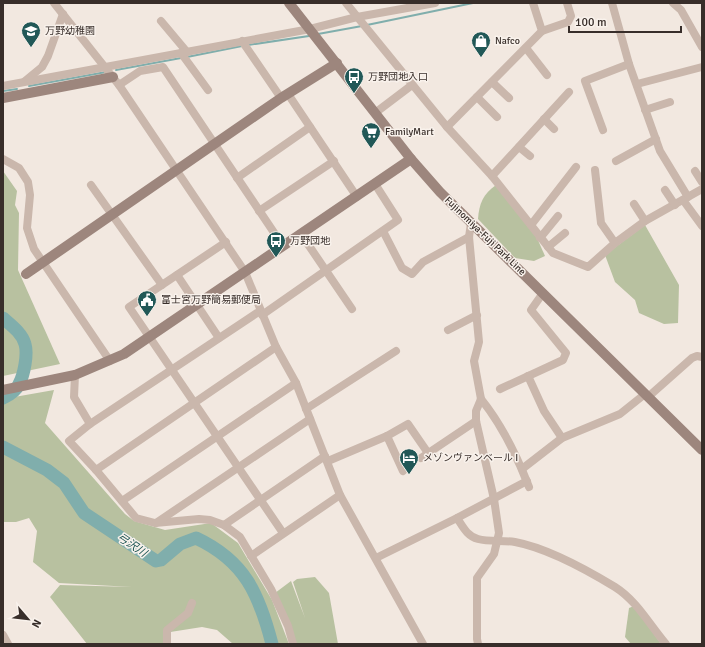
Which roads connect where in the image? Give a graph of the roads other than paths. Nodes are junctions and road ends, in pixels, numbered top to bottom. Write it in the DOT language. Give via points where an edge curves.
graph roads {
  1 [pos="54,3"];
  2 [pos="289,3"];
  3 [pos="346,3"];
  4 [pos="435,3"];
  5 [pos="533,3"];
  6 [pos="567,3"];
  7 [pos="612,3"];
  8 [pos="673,3"];
  9 [pos="63,14"];
  10 [pos="357,17"];
  11 [pos="161,21"];
  12 [pos="310,29"];
  13 [pos="542,31"];
  14 [pos="242,41"];
  15 [pos="702,47"];
  16 [pos="526,48"];
  17 [pos="184,55"];
  18 [pos="337,63"];
  19 [pos="629,64"];
  20 [pos="106,67"];
  21 [pos="702,67"];
  22 [pos="547,75"];
  23 [pos="116,81"];
  24 [pos="492,82"];
  25 [pos="23,83"];
  26 [pos="637,84"];
  27 [pos="412,85"];
  28 [pos="3,86"];
  29 [pos="208,90"];
  30 [pos="569,92"];
  31 [pos="26,94"];
  32 [pos="285,96"];
  33 [pos="477,97"];
  34 [pos="3,98"];
  35 [pos="509,98"];
  36 [pos="670,102"];
  37 [pos="645,110"];
  38 [pos="375,113"];
  39 [pos="497,117"];
  40 [pos="544,119"];
  41 [pos="310,127"];
  42 [pos="447,128"];
  43 [pos="554,129"];
  44 [pos="603,130"];
  45 [pos="656,139"];
  46 [pos="214,145"];
  47 [pos="519,147"];
  48 [pos="530,156"];
  49 [pos="3,159"];
  50 [pos="411,159"];
  51 [pos="334,161"];
  52 [pos="616,161"];
  53 [pos="576,168"];
  54 [pos="177,170"];
  55 [pos="595,170"];
  56 [pos="695,171"];
  57 [pos="492,176"];
  58 [pos="237,178"];
  59 [pos="702,182"];
  60 [pos="375,184"];
  61 [pos="91,185"];
  62 [pos="702,189"];
  63 [pos="665,190"];
  64 [pos="357,197"];
  65 [pos="685,198"];
  66 [pos="634,204"];
  67 [pos="675,205"];
  68 [pos="260,211"];
  69 [pos="112,215"];
  70 [pos="558,216"];
  71 [pos="646,221"];
  72 [pos="472,223"];
  73 [pos="531,225"];
  74 [pos="702,226"];
  75 [pos="383,231"];
  76 [pos="302,234"];
  77 [pos="565,234"];
  78 [pos="469,237"];
  79 [pos="540,238"];
  80 [pos="226,242"];
  81 [pos="615,243"];
  82 [pos="283,246"];
  83 [pos="548,247"];
  84 [pos="43,262"];
  85 [pos="326,270"];
  86 [pos="245,272"];
  87 [pos="26,274"];
  88 [pos="177,275"];
  89 [pos="162,285"];
  90 [pos="543,293"];
  91 [pos="197,304"];
  92 [pos="352,309"];
  93 [pos="261,313"];
  94 [pos="477,315"];
  95 [pos="448,330"];
  96 [pos="149,336"];
  97 [pos="219,338"];
  98 [pos="276,347"];
  99 [pos="396,350"];
  100 [pos="702,358"];
  101 [pos="110,361"];
  102 [pos="172,370"];
  103 [pos="528,376"];
  104 [pos="70,377"];
  105 [pos="296,383"];
  106 [pos="500,389"];
  107 [pos="3,390"];
  108 [pos="647,396"];
  109 [pos="481,399"];
  110 [pos="194,402"];
  111 [pos="306,409"];
  112 [pos="310,419"];
  113 [pos="476,421"];
  114 [pos="90,424"];
  115 [pos="215,436"];
  116 [pos="387,436"];
  117 [pos="562,438"];
  118 [pos="701,446"];
  119 [pos="327,458"];
  120 [pos="238,467"];
  121 [pos="522,469"];
  122 [pos="96,470"];
  123 [pos="403,471"];
  124 [pos="340,495"];
  125 [pos="494,499"];
  126 [pos="259,500"];
  127 [pos="122,501"];
  128 [pos="457,518"];
  129 [pos="155,523"];
  130 [pos="224,525"];
  131 [pos="283,533"];
  132 [pos="499,540"];
  133 [pos="251,556"];
  134 [pos="376,558"];
  135 [pos="192,603"];
  136 [pos="3,634"];
  137 [pos="8,644"];
  138 [pos="167,644"];
  139 [pos="293,644"];
  140 [pos="423,644"];
  141 [pos="478,644"];
  142 [pos="666,644"];
  1 -- 9 [label="street"];
  2 -- 12 [label="street, Fujinomiya-Fuji Park Line"];
  3 -- 10 [label="street"];
  4 -- 10 [label="street"];
  5 -- 13 [label="street"];
  6 -- 13 [label="street" via="571,16 568,22"];
  7 -- 19 [label="street"];
  8 -- 15 [label="street" via="681,10"];
  9 -- 20 [label="street"];
  9 -- 25 [label="street" via="42,67"];
  10 -- 12 [label="street"];
  10 -- 27 [label="street"];
  11 -- 17 [label="street"];
  12 -- 14 [label="street"];
  12 -- 18 [label="street, Fujinomiya-Fuji Park Line"];
  13 -- 16 [label="street"];
  14 -- 17 [label="street"];
  14 -- 32 [label="street"];
  16 -- 22 [label="street"];
  16 -- 24 [label="street"];
  17 -- 20 [label="street"];
  17 -- 29 [label="street"];
  18 -- 32 [label="street"];
  18 -- 38 [label="street, Fujinomiya-Fuji Park Line"];
  19 -- 26 [label="street"];
  19 -- 44 [label="street" via="585,81"];
  20 -- 23 [label="street"];
  20 -- 25 [label="street"];
  21 -- 26 [label="street"];
  23 -- 31 [label="street"];
  23 -- 46 [label="street" via="140,71 163,68"];
  23 -- 54 [label="street"];
  24 -- 33 [label="street"];
  24 -- 35 [label="street"];
  25 -- 28 [label="street"];
  25 -- 31 [label="street"];
  26 -- 37 [label="street"];
  27 -- 38 [label="street"];
  27 -- 42 [label="street"];
  30 -- 40 [label="street"];
  31 -- 34 [label="street"];
  32 -- 41 [label="street"];
  32 -- 46 [label="street"];
  33 -- 39 [label="street"];
  33 -- 42 [label="street"];
  36 -- 37 [label="street"];
  37 -- 45 [label="street"];
  38 -- 50 [label="street, Fujinomiya-Fuji Park Line"];
  40 -- 43 [label="street"];
  40 -- 47 [label="street"];
  41 -- 51 [label="street"];
  41 -- 58 [label="street"];
  42 -- 57 [label="street"];
  45 -- 52 [label="street"];
  45 -- 65 [label="street"];
  46 -- 54 [label="street"];
  46 -- 58 [label="street"];
  47 -- 48 [label="street"];
  47 -- 57 [label="street"];
  49 -- 84 [label="street" via="19,168 28,182 30,195 27,228 29,238"];
  50 -- 60 [label="street"];
  50 -- 72 [label="street, Fujinomiya-Fuji Park Line"];
  51 -- 64 [label="street"];
  51 -- 68 [label="street"];
  53 -- 73 [label="street"];
  54 -- 69 [label="street"];
  54 -- 80 [label="street"];
  55 -- 81 [label="street" via="601,223"];
  56 -- 59 [label="street"];
  57 -- 73 [label="street"];
  58 -- 68 [label="street"];
  60 -- 64 [label="street"];
  60 -- 75 [label="street" via="398,220"];
  61 -- 69 [label="street"];
  62 -- 65 [label="street"];
  63 -- 67 [label="street"];
  64 -- 76 [label="street"];
  65 -- 67 [label="street"];
  65 -- 74 [label="street"];
  66 -- 71 [label="street"];
  67 -- 71 [label="street"];
  68 -- 82 [label="street"];
  69 -- 84 [label="street"];
  69 -- 89 [label="street"];
  70 -- 79 [label="street"];
  71 -- 81 [label="street"];
  72 -- 78 [label="street"];
  72 -- 90 [label="street, Fujinomiya-Fuji Park Line"];
  73 -- 79 [label="street"];
  75 -- 78 [label="street" via="402,268 412,274 423,262"];
  75 -- 85 [label="street"];
  76 -- 82 [label="street"];
  76 -- 85 [label="street"];
  77 -- 83 [label="street"];
  78 -- 94 [label="street"];
  79 -- 83 [label="street"];
  80 -- 86 [label="street"];
  80 -- 88 [label="street"];
  81 -- 83 [label="street" via="588,267 553,253"];
  82 -- 86 [label="street"];
  84 -- 87 [label="street"];
  84 -- 101 [label="street"];
  85 -- 92 [label="street"];
  85 -- 93 [label="street"];
  86 -- 91 [label="street"];
  86 -- 93 [label="street"];
  88 -- 89 [label="street"];
  88 -- 91 [label="street"];
  89 -- 96 [label="street" via="129,307"];
  90 -- 103 [label="street" via="531,310 566,353 563,360"];
  90 -- 108 [label="street, Fujinomiya-Fuji Park Line"];
  91 -- 96 [label="street"];
  91 -- 97 [label="street"];
  93 -- 97 [label="street"];
  93 -- 98 [label="street"];
  94 -- 95 [label="street"];
  94 -- 109 [label="street" via="479,342 474,361"];
  96 -- 101 [label="street"];
  96 -- 102 [label="street"];
  97 -- 102 [label="street"];
  98 -- 105 [label="street"];
  98 -- 110 [label="street"];
  99 -- 111 [label="street"];
  100 -- 108 [label="street" via="692,358"];
  101 -- 104 [label="street"];
  102 -- 110 [label="street"];
  102 -- 114 [label="street"];
  103 -- 106 [label="street"];
  103 -- 117 [label="street" via="544,411"];
  104 -- 107 [label="street"];
  104 -- 114 [label="street" via="74,397"];
  105 -- 111 [label="street"];
  105 -- 115 [label="street"];
  108 -- 117 [label="street" via="620,414"];
  108 -- 118 [label="street, Fujinomiya-Fuji Park Line"];
  109 -- 113 [label="street"];
  109 -- 121 [label="street" via="494,415"];
  110 -- 115 [label="street"];
  110 -- 122 [label="street"];
  111 -- 112 [label="street"];
  112 -- 119 [label="street"];
  112 -- 120 [label="street"];
  113 -- 116 [label="street" via="425,455 408,424"];
  113 -- 125 [label="street"];
  114 -- 122 [label="street" via="69,441"];
  115 -- 120 [label="street"];
  115 -- 127 [label="street"];
  116 -- 119 [label="street"];
  116 -- 123 [label="street"];
  117 -- 121 [label="street"];
  119 -- 124 [label="street"];
  119 -- 126 [label="street"];
  120 -- 126 [label="street"];
  120 -- 129 [label="street"];
  121 -- 125 [label="street" via="528,484"];
  122 -- 127 [label="street"];
  124 -- 131 [label="street"];
  124 -- 134 [label="street"];
  125 -- 128 [label="street"];
  125 -- 132 [label="street"];
  126 -- 130 [label="street"];
  126 -- 131 [label="street"];
  127 -- 129 [label="street" via="136,518"];
  128 -- 132 [label="street" via="467,533 478,539"];
  128 -- 134 [label="street"];
  129 -- 130 [label="street" via="199,519"];
  130 -- 133 [label="street" via="240,537"];
  131 -- 133 [label="street"];
  132 -- 141 [label="street" via="494,554 477,578"];
  132 -- 142 [label="street" via="516,542 550,554 616,588 634,602 651,628"];
  133 -- 139 [label="street" via="271,589 288,626"];
  134 -- 140 [label="street"];
  135 -- 138 [label="street" via="188,613 167,630"];
  136 -- 137 [label="street"];
}
